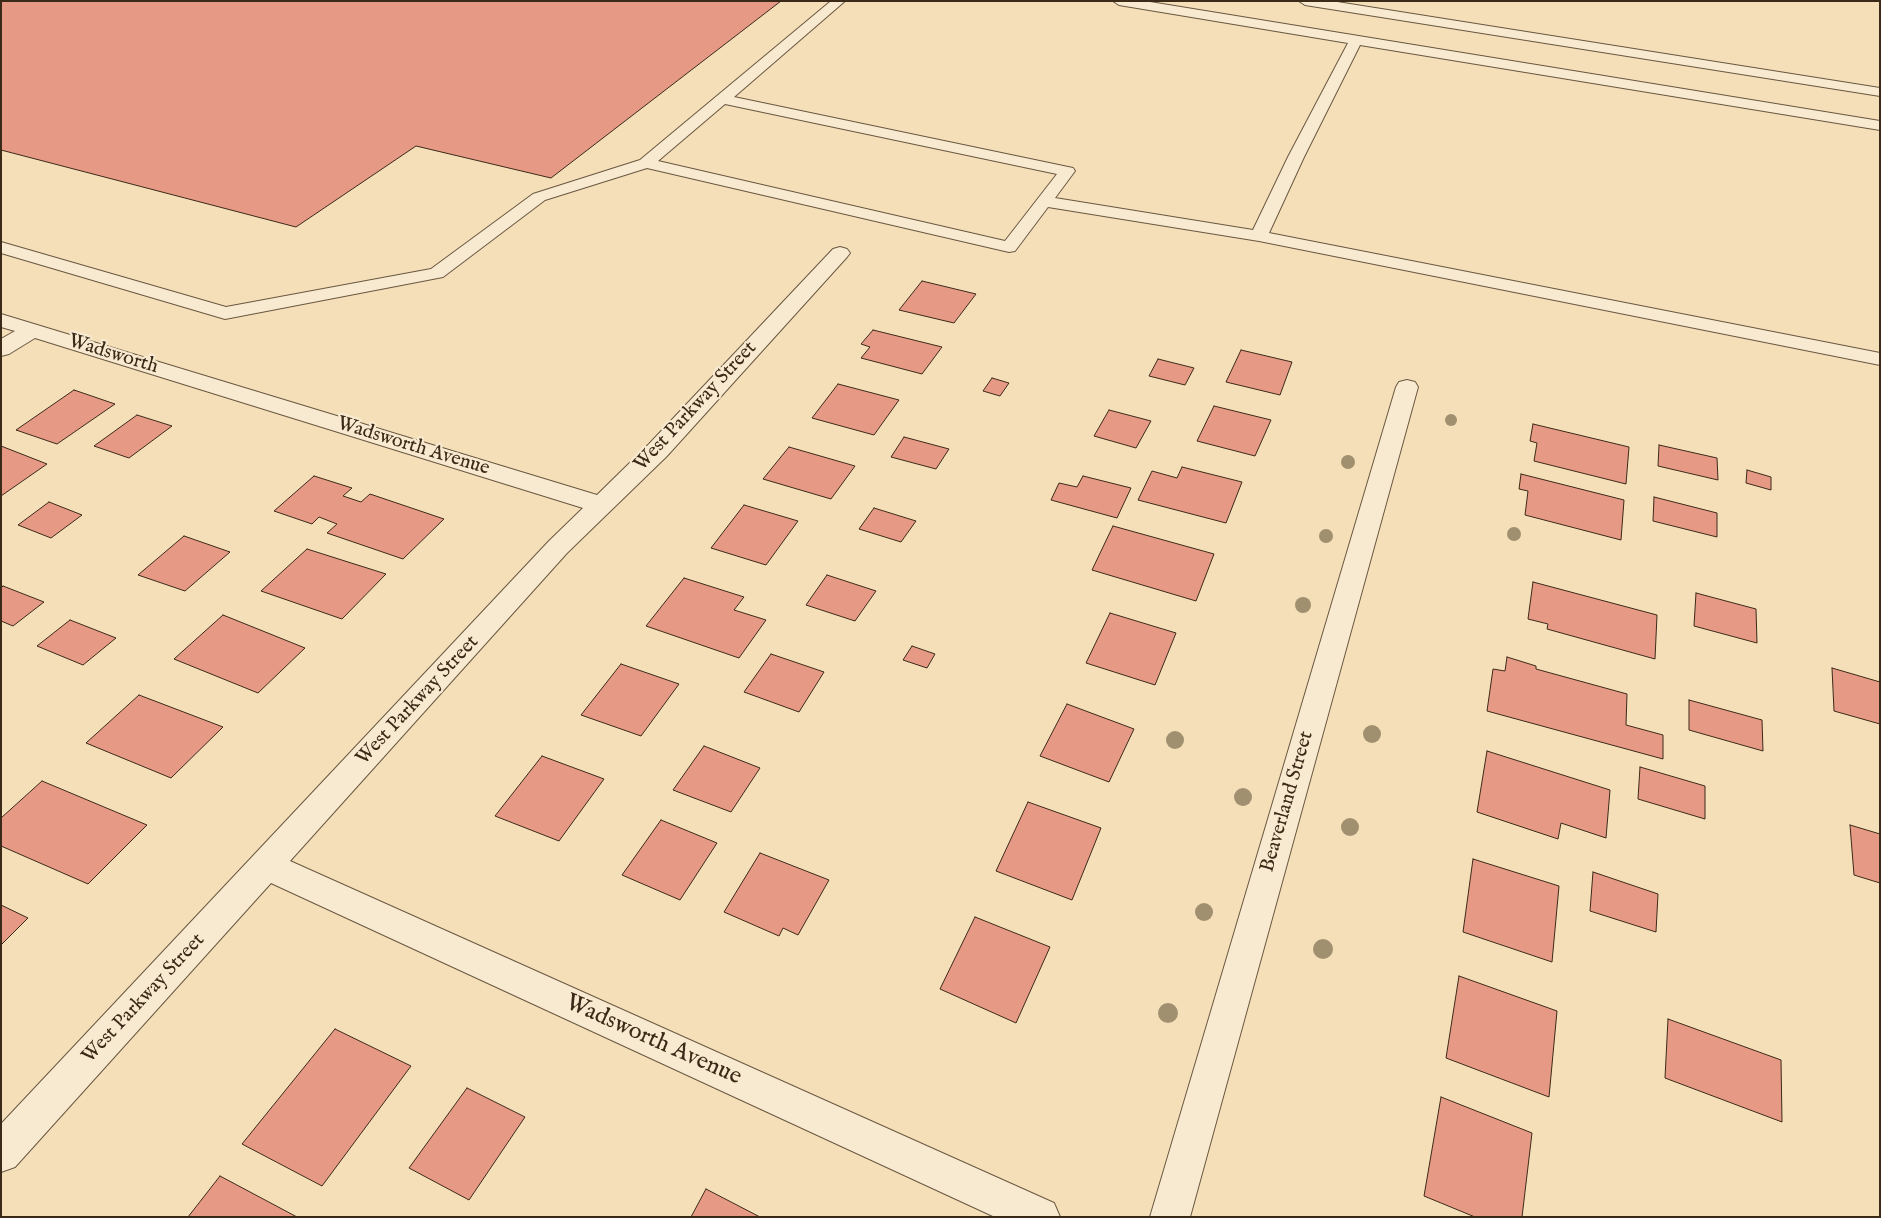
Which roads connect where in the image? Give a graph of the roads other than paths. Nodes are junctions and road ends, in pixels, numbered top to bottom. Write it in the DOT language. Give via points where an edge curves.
graph roads {
  1 [pos="839,1"];
  2 [pos="1119,1"];
  3 [pos="1305,1"];
  4 [pos="1178,6"];
  5 [pos="1356,40"];
  6 [pos="1561,42"];
  7 [pos="1553,73"];
  8 [pos="1880,92"];
  9 [pos="723,99"];
  10 [pos="1880,126"];
  11 [pos="646,163"];
  12 [pos="1045,201"];
  13 [pos="1259,236"];
  14 [pos="1,247"];
  15 [pos="840,253"];
  16 [pos="1,320"];
  17 [pos="32,330"];
  18 [pos="1,349"];
  19 [pos="1880,359"];
  20 [pos="1407,387"];
  21 [pos="225,389"];
  22 [pos="601,505"];
  23 [pos="266,866"];
  24 [pos="1,1153"];
  25 [pos="1040,1217"];
  26 [pos="1170,1217"];
  1 -- 9 [label="lane"];
  2 -- 4 [label="lane"];
  3 -- 6 [label="lane"];
  4 -- 5 [label="lane"];
  5 -- 7 [label="lane"];
  5 -- 13 [label="lane"];
  6 -- 7 [label="lane"];
  6 -- 8 [label="lane"];
  7 -- 10 [label="lane"];
  9 -- 11 [label="lane"];
  9 -- 12 [label="lane" via="1067,171"];
  11 -- 12 [label="lane" via="1009,247"];
  11 -- 14 [label="lane" via="539,197 437,273 225,313"];
  12 -- 13 [label="lane"];
  13 -- 19 [label="lane"];
  15 -- 22 [label="street, West Parkway Street" via="658,450"];
  16 -- 17 [label="street, Wadsworth"];
  17 -- 18 [label="street"];
  17 -- 21 [label="street, Wadsworth"];
  20 -- 26 [label="street, Beaverland Street"];
  21 -- 22 [label="street, Wadsworth Avenue"];
  22 -- 23 [label="street, West Parkway Street" via="558,547"];
  23 -- 24 [label="street, West Parkway Street"];
  23 -- 25 [label="street, Wadsworth Avenue"];
}
